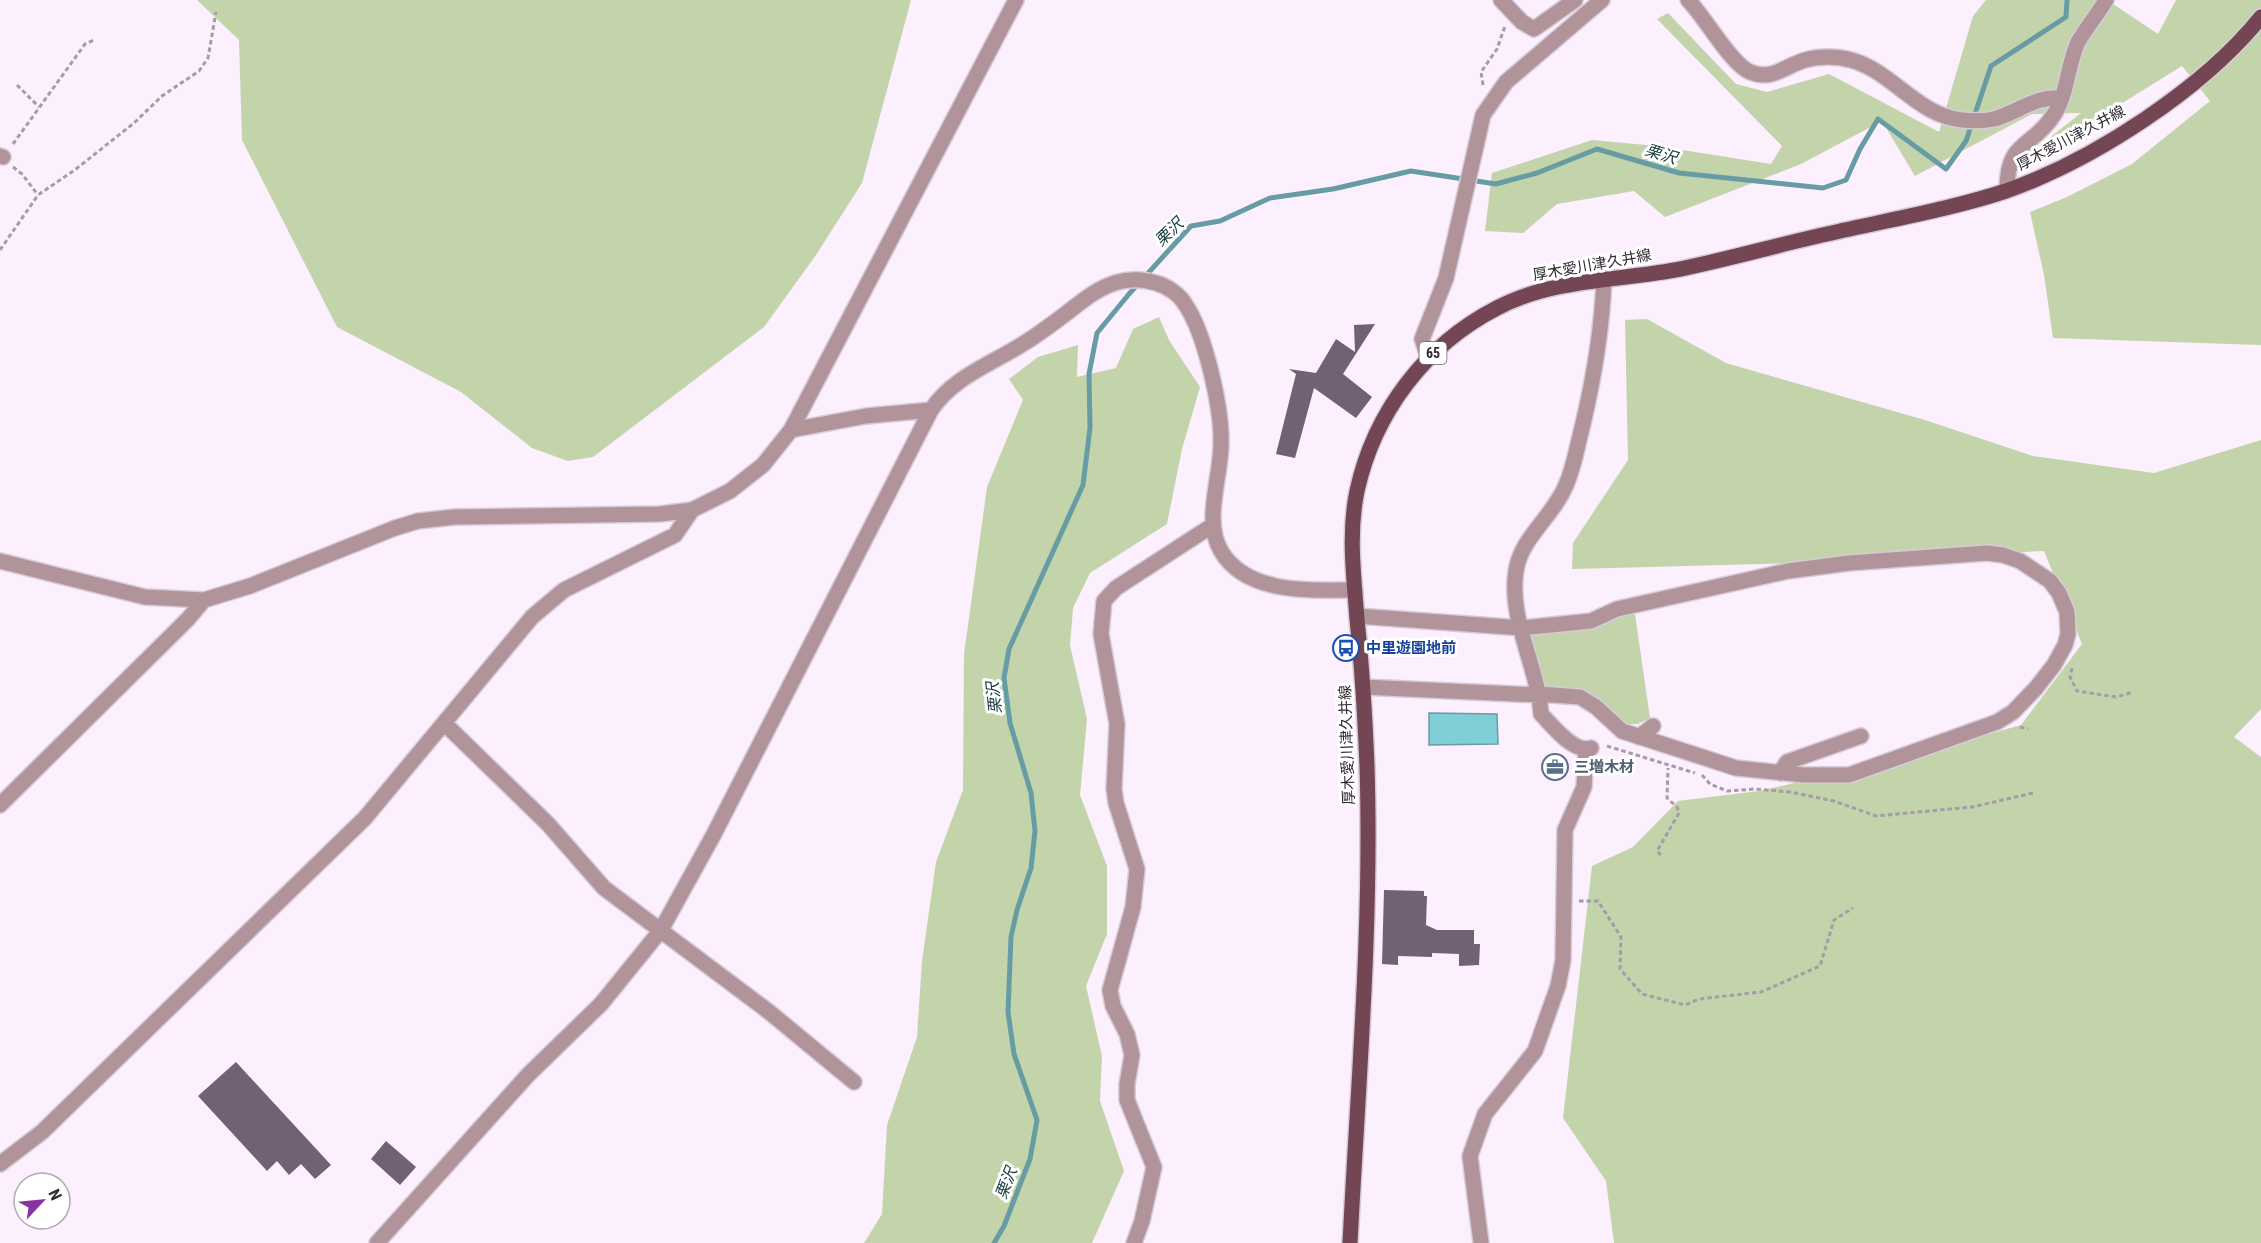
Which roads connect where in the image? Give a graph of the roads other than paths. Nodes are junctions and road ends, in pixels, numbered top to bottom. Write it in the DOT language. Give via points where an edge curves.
graph roads {
  1 [pos="1016,0"];
  2 [pos="1501,0"];
  3 [pos="1575,0"];
  4 [pos="1602,0"];
  5 [pos="1688,0"];
  6 [pos="2106,0"];
  7 [pos="2261,17"];
  8 [pos="2062,98"];
  9 [pos="2007,190"];
  10 [pos="1604,279"];
  11 [pos="1428,357"];
  12 [pos="931,410"];
  13 [pos="791,430"];
  14 [pos="692,510"];
  15 [pos="1213,525"];
  16 [pos="0,561"];
  17 [pos="1354,590"];
  18 [pos="204,600"];
  19 [pos="1357,616"];
  20 [pos="1522,628"];
  21 [pos="1363,687"];
  22 [pos="1539,695"];
  23 [pos="444,723"];
  24 [pos="1653,726"];
  25 [pos="1862,736"];
  26 [pos="1639,737"];
  27 [pos="1780,773"];
  28 [pos="0,805"];
  29 [pos="661,930"];
  30 [pos="854,1082"];
  31 [pos="0,1164"];
  32 [pos="377,1243"];
  33 [pos="1134,1243"];
  34 [pos="1350,1243"];
  35 [pos="1481,1243"];
  1 -- 13 [label="street"];
  2 -- 3 [label="street" via="1522,22 1534,28"];
  4 -- 11 [label="street" via="1517,72 1489,104 1479,125 1444,285 1422,339"];
  5 -- 8 [label="street" via="1737,62 1759,74 1775,74 1813,58 1852,60 1876,71 1939,114 1961,120 1986,120 2039,99"];
  6 -- 8 [label="street" via="2078,42"];
  7 -- 9 [label="main road, 厚木愛川津久井線 / 65" via="2216,66 2137,124 2062,166"];
  8 -- 9 [label="street" via="2045,126 2015,152"];
  9 -- 10 [label="main road, 厚木愛川津久井線 / 65" via="1688,267"];
  10 -- 11 [label="main road, 厚木愛川津久井線 / 65" via="1539,291 1500,306 1459,331"];
  10 -- 20 [label="street" via="1598,354 1571,471 1554,508 1528,540 1516,569 1514,584"];
  11 -- 17 [label="main road, 厚木愛川津久井線 / 65" via="1386,415 1365,463 1353,521"];
  12 -- 13 [label="street" via="866,416"];
  12 -- 15 [label="street" via="949,387 1026,342 1105,285 1142,279 1172,291 1188,308 1217,398 1221,443"];
  12 -- 29 [label="street"];
  13 -- 14 [label="street" via="747,479"];
  14 -- 18 [label="street" via="418,521"];
  14 -- 23 [label="street" via="675,535 592,575 546,604 518,630"];
  15 -- 17 [label="street" via="1222,553 1257,580 1291,590"];
  15 -- 33 [label="street" via="1116,588 1104,601 1102,610 1103,657 1117,724 1114,789 1118,815 1137,869 1133,908 1114,969 1111,996 1132,1055 1127,1100 1154,1167"];
  16 -- 18 [label="street" via="145,597"];
  17 -- 19 [label="main road, 厚木愛川津久井線 / 65"];
  18 -- 28 [label="street"];
  19 -- 20 [label="street"];
  19 -- 21 [label="main road, 厚木愛川津久井線 / 65"];
  20 -- 22 [label="street"];
  20 -- 27 [label="street" via="1592,621 1617,609 1788,571 1987,553 2020,561 2050,581 2059,593 2067,612 2066,645 2036,688 2005,718 1849,775"];
  21 -- 22 [label="street"];
  21 -- 34 [label="main road, 厚木愛川津久井線 / 65" via="1366,893"];
  22 -- 26 [label="street" via="1580,697 1622,731"];
  22 -- 35 [label="street" via="1541,714 1576,747 1588,749 1584,787 1565,830 1563,960 1558,986 1535,1052 1485,1114 1472,1150 1470,1170"];
  23 -- 29 [label="street" via="548,824 604,888"];
  23 -- 31 [label="street" via="327,857 42,1132"];
  24 -- 26 [label="street"];
  25 -- 27 [label="street" via="1787,762"];
  26 -- 27 [label="street" via="1736,768"];
  29 -- 30 [label="street"];
  29 -- 32 [label="street" via="601,1004 528,1076"];
}
